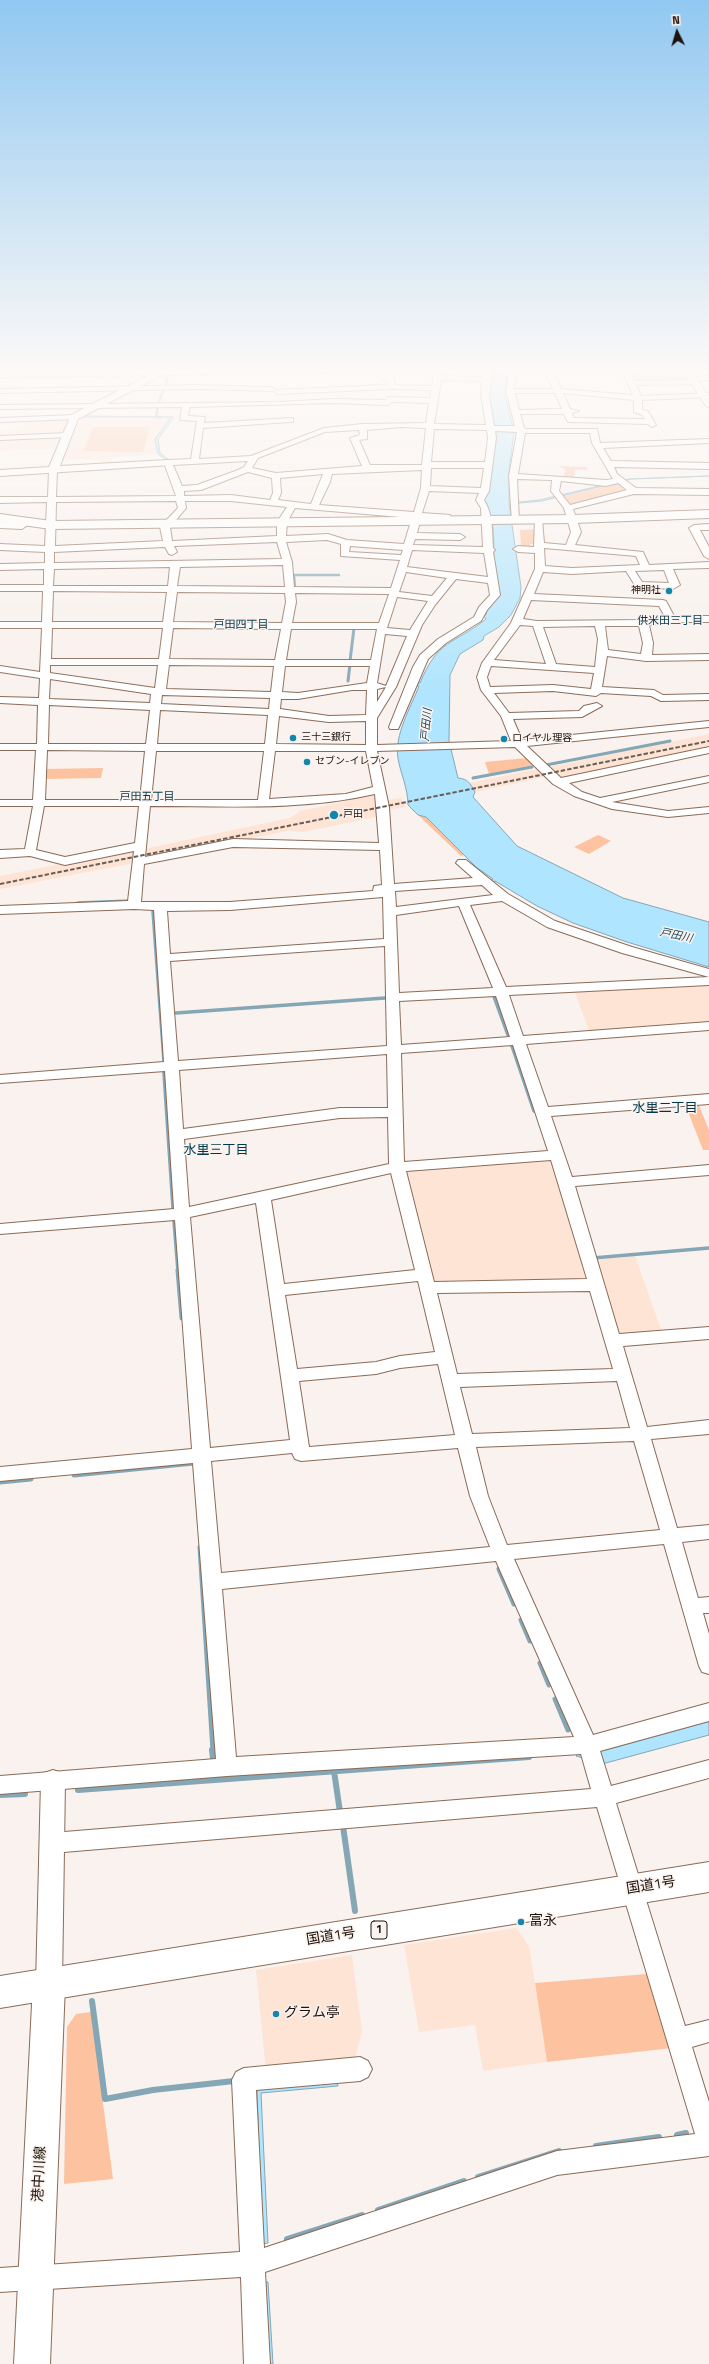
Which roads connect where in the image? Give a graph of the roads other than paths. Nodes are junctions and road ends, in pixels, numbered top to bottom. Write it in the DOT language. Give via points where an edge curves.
graph roads {
  1 [pos="53,476"];
  2 [pos="174,476"];
  3 [pos="228,476"];
  4 [pos="276,476"];
  5 [pos="327,476"];
  6 [pos="426,476"];
  7 [pos="486,476"];
  8 [pos="513,476"];
  9 [pos="520,476"];
  10 [pos="617,476"];
  11 [pos="557,478"];
  12 [pos="620,481"];
  13 [pos="425,488"];
  14 [pos="179,489"];
  15 [pos="485,491"];
  16 [pos="634,491"];
  17 [pos="709,492"];
  18 [pos="181,499"];
  19 [pos="0,500"];
  20 [pos="51,500"];
  21 [pos="273,502"];
  22 [pos="292,505"];
  23 [pos="313,508"];
  24 [pos="571,514"];
  25 [pos="709,514"];
  26 [pos="0,518"];
  27 [pos="387,518"];
  28 [pos="416,518"];
  29 [pos="488,520"];
  30 [pos="514,520"];
  31 [pos="538,520"];
  32 [pos="27,522"];
  33 [pos="282,522"];
  34 [pos="167,523"];
  35 [pos="223,523"];
  36 [pos="0,525"];
  37 [pos="51,525"];
  38 [pos="709,527"];
  39 [pos="411,536"];
  40 [pos="460,537"];
  41 [pos="281,539"];
  42 [pos="224,542"];
  43 [pos="346,543"];
  44 [pos="168,544"];
  45 [pos="0,547"];
  46 [pos="408,547"];
  47 [pos="538,547"];
  48 [pos="569,548"];
  49 [pos="50,549"];
  50 [pos="518,549"];
  51 [pos="489,550"];
  52 [pos="709,556"];
  53 [pos="405,558"];
  54 [pos="287,562"];
  55 [pos="177,565"];
  56 [pos="709,565"];
  57 [pos="0,567"];
  58 [pos="667,567"];
  59 [pos="49,568"];
  60 [pos="646,568"];
  61 [pos="402,569"];
  62 [pos="540,569"];
  63 [pos="630,569"];
  64 [pos="454,576"];
  65 [pos="494,581"];
  66 [pos="652,587"];
  67 [pos="0,588"];
  68 [pos="48,588"];
  69 [pos="173,588"];
  70 [pos="291,589"];
  71 [pos="394,592"];
  72 [pos="527,597"];
  73 [pos="433,599"];
  74 [pos="660,603"];
  75 [pos="671,619"];
  76 [pos="709,619"];
  77 [pos="516,621"];
  78 [pos="599,622"];
  79 [pos="643,623"];
  80 [pos="537,624"];
  81 [pos="0,625"];
  82 [pos="47,625"];
  83 [pos="168,625"];
  84 [pos="286,625"];
  85 [pos="382,628"];
  86 [pos="413,633"];
  87 [pos="603,652"];
  88 [pos="709,657"];
  89 [pos="646,658"];
  90 [pos="164,662"];
  91 [pos="280,662"];
  92 [pos="374,663"];
  93 [pos="487,663"];
  94 [pos="0,664"];
  95 [pos="552,667"];
  96 [pos="0,669"];
  97 [pos="45,670"];
  98 [pos="600,670"];
  99 [pos="372,684"];
  100 [pos="393,684"];
  101 [pos="159,690"];
  102 [pos="486,690"];
  103 [pos="596,690"];
  104 [pos="277,693"];
  105 [pos="709,697"];
  106 [pos="4,700"];
  107 [pos="44,702"];
  108 [pos="598,706"];
  109 [pos="157,707"];
  110 [pos="0,708"];
  111 [pos="274,712"];
  112 [pos="506,716"];
  113 [pos="371,718"];
  114 [pos="709,724"];
  115 [pos="394,727"];
  116 [pos="518,744"];
  117 [pos="0,747"];
  118 [pos="42,747"];
  119 [pos="151,748"];
  120 [pos="270,748"];
  121 [pos="371,748"];
  122 [pos="709,750"];
  123 [pos="709,779"];
  124 [pos="557,782"];
  125 [pos="379,789"];
  126 [pos="597,801"];
  127 [pos="0,803"];
  128 [pos="39,803"];
  129 [pos="144,803"];
  130 [pos="263,803"];
  131 [pos="709,810"];
  132 [pos="140,846"];
  133 [pos="386,847"];
  134 [pos="30,852"];
  135 [pos="0,854"];
  136 [pos="138,862"];
  137 [pos="462,863"];
  138 [pos="485,881"];
  139 [pos="388,891"];
  140 [pos="504,897"];
  141 [pos="134,902"];
  142 [pos="463,902"];
  143 [pos="160,907"];
  144 [pos="0,910"];
  145 [pos="390,912"];
  146 [pos="391,942"];
  147 [pos="164,958"];
  148 [pos="709,973"];
  149 [pos="709,981"];
  150 [pos="501,990"];
  151 [pos="392,997"];
  152 [pos="709,1026"];
  153 [pos="518,1040"];
  154 [pos="394,1049"];
  155 [pos="172,1066"];
  156 [pos="0,1079"];
  157 [pos="709,1099"];
  158 [pos="396,1112"];
  159 [pos="543,1112"];
  160 [pos="176,1135"];
  161 [pos="557,1155"];
  162 [pos="397,1167"];
  163 [pos="709,1170"];
  164 [pos="566,1182"];
  165 [pos="263,1198"];
  166 [pos="182,1214"];
  167 [pos="0,1229"];
  168 [pos="425,1282"];
  169 [pos="596,1285"];
  170 [pos="277,1290"];
  171 [pos="709,1333"];
  172 [pos="612,1341"];
  173 [pos="444,1357"];
  174 [pos="622,1375"];
  175 [pos="290,1376"];
  176 [pos="450,1380"];
  177 [pos="709,1427"];
  178 [pos="639,1434"];
  179 [pos="466,1441"];
  180 [pos="300,1446"];
  181 [pos="201,1453"];
  182 [pos="0,1474"];
  183 [pos="709,1532"];
  184 [pos="670,1536"];
  185 [pos="502,1554"];
  186 [pos="212,1582"];
  187 [pos="700,1606"];
  188 [pos="709,1666"];
  189 [pos="709,1712"];
  190 [pos="591,1753"];
  191 [pos="227,1767"];
  192 [pos="709,1769"];
  193 [pos="53,1781"];
  194 [pos="0,1785"];
  195 [pos="605,1796"];
  196 [pos="52,1843"];
  197 [pos="709,1877"];
  198 [pos="632,1890"];
  199 [pos="49,1984"];
  200 [pos="0,1992"];
  201 [pos="709,2031"];
  202 [pos="678,2039"];
  203 [pos="360,2069"];
  204 [pos="709,2140"];
  205 [pos="709,2144"];
  206 [pos="252,2264"];
  207 [pos="35,2276"];
  208 [pos="0,2280"];
  209 [pos="32,2364"];
  210 [pos="257,2364"];
  1 -- 20 [label="street"];
  2 -- 14 [label="street"];
  3 -- 14 [label="street" via="198,488"];
  4 -- 21 [label="street" via="277,492"];
  5 -- 23 [label="street"];
  6 -- 13 [label="street"];
  7 -- 15 [label="street"];
  8 -- 30 [label="street"];
  9 -- 11 [label="street"];
  10 -- 12 [label="street"];
  11 -- 12 [label="street" via="606,483"];
  11 -- 24 [label="street" via="554,486 558,497"];
  12 -- 16 [label="street"];
  13 -- 15 [label="street"];
  13 -- 28 [label="street"];
  14 -- 18 [label="street"];
  15 -- 29 [label="street" via="480,500"];
  16 -- 17 [label="street"];
  16 -- 24 [label="street"];
  18 -- 20 [label="street"];
  18 -- 21 [label="street" via="231,498"];
  18 -- 34 [label="street" via="182,508"];
  19 -- 20 [label="street"];
  20 -- 37 [label="street"];
  21 -- 22 [label="street"];
  22 -- 23 [label="street"];
  22 -- 33 [label="street"];
  23 -- 27 [label="street"];
  24 -- 25 [label="main road"];
  24 -- 31 [label="main road"];
  24 -- 48 [label="street" via="576,532"];
  26 -- 32 [label="main road"];
  27 -- 28 [label="main road"];
  27 -- 33 [label="main road"];
  28 -- 29 [label="main road" via="447,521"];
  28 -- 39 [label="street"];
  29 -- 30 [label="main road"];
  29 -- 51 [label="street"];
  30 -- 31 [label="main road"];
  31 -- 47 [label="street"];
  32 -- 36 [label="street" via="22,526"];
  32 -- 37 [label="main road"];
  33 -- 35 [label="main road"];
  33 -- 41 [label="street"];
  34 -- 35 [label="main road"];
  34 -- 37 [label="main road"];
  34 -- 44 [label="street" via="163,534"];
  35 -- 42 [label="street"];
  37 -- 49 [label="street"];
  38 -- 52 [label="street" via="694,528"];
  39 -- 40 [label="street"];
  39 -- 46 [label="street"];
  41 -- 42 [label="street"];
  41 -- 43 [label="street" via="328,537"];
  41 -- 54 [label="street"];
  42 -- 44 [label="street"];
  43 -- 46 [label="street"];
  43 -- 53 [label="street" via="344,554"];
  44 -- 49 [label="street"];
  44 -- 55 [label="street"];
  45 -- 49 [label="street"];
  46 -- 51 [label="street"];
  46 -- 53 [label="street"];
  47 -- 48 [label="street"];
  47 -- 50 [label="street"];
  47 -- 62 [label="street" via="541,552"];
  48 -- 60 [label="street" via="640,554"];
  49 -- 59 [label="street"];
  51 -- 65 [label="street"];
  53 -- 61 [label="street"];
  54 -- 55 [label="street"];
  54 -- 70 [label="street"];
  55 -- 59 [label="street"];
  55 -- 69 [label="street"];
  56 -- 58 [label="street"];
  57 -- 59 [label="street"];
  58 -- 60 [label="street"];
  58 -- 66 [label="street" via="675,585"];
  59 -- 68 [label="street"];
  60 -- 63 [label="street"];
  61 -- 64 [label="street"];
  61 -- 71 [label="street"];
  62 -- 63 [label="street"];
  62 -- 72 [label="street"];
  63 -- 66 [label="street" via="639,585"];
  64 -- 65 [label="street"];
  64 -- 73 [label="street"];
  65 -- 115 [label="street" via="495,595 482,609 478,618 442,641 424,657"];
  66 -- 74 [label="street"];
  67 -- 68 [label="street"];
  68 -- 69 [label="street"];
  68 -- 82 [label="street"];
  69 -- 70 [label="street"];
  69 -- 83 [label="street"];
  70 -- 71 [label="street"];
  70 -- 84 [label="street"];
  71 -- 73 [label="street"];
  71 -- 85 [label="street"];
  72 -- 74 [label="street"];
  72 -- 77 [label="street"];
  73 -- 86 [label="street"];
  74 -- 75 [label="street" via="663,603"];
  75 -- 76 [label="street"];
  75 -- 79 [label="street"];
  77 -- 80 [label="street"];
  77 -- 93 [label="street"];
  78 -- 79 [label="street"];
  78 -- 80 [label="street"];
  78 -- 87 [label="street" via="603,630"];
  79 -- 89 [label="street" via="648,643"];
  80 -- 95 [label="street"];
  81 -- 82 [label="street"];
  82 -- 83 [label="street"];
  82 -- 97 [label="street"];
  83 -- 84 [label="street"];
  83 -- 90 [label="street"];
  84 -- 85 [label="street"];
  84 -- 91 [label="street"];
  85 -- 86 [label="street"];
  85 -- 92 [label="street"];
  86 -- 100 [label="street"];
  87 -- 89 [label="street"];
  87 -- 98 [label="street"];
  88 -- 89 [label="street"];
  90 -- 91 [label="street"];
  90 -- 97 [label="street"];
  90 -- 101 [label="street"];
  91 -- 92 [label="street"];
  91 -- 104 [label="street"];
  92 -- 99 [label="street"];
  93 -- 95 [label="street"];
  93 -- 102 [label="street" via="482,677"];
  94 -- 97 [label="street"];
  95 -- 98 [label="street"];
  96 -- 97 [label="street"];
  97 -- 101 [label="street"];
  97 -- 107 [label="street"];
  98 -- 103 [label="street"];
  99 -- 100 [label="street"];
  99 -- 104 [label="street"];
  99 -- 113 [label="street"];
  100 -- 113 [label="street" via="385,701"];
  101 -- 104 [label="street"];
  101 -- 109 [label="street"];
  102 -- 103 [label="street" via="553,688 596,693"];
  102 -- 112 [label="street"];
  103 -- 105 [label="street" via="654,694 661,698"];
  104 -- 111 [label="street"];
  106 -- 107 [label="street"];
  106 -- 110 [label="street"];
  107 -- 109 [label="street"];
  107 -- 118 [label="street"];
  108 -- 112 [label="street" via="588,708 582,714"];
  109 -- 111 [label="street"];
  109 -- 119 [label="street"];
  111 -- 113 [label="street" via="329,718"];
  111 -- 120 [label="street"];
  112 -- 116 [label="street"];
  113 -- 121 [label="street"];
  114 -- 116 [label="street"];
  116 -- 121 [label="street"];
  116 -- 124 [label="street"];
  117 -- 118 [label="street"];
  118 -- 119 [label="street"];
  118 -- 128 [label="street"];
  119 -- 120 [label="street"];
  119 -- 129 [label="street"];
  120 -- 121 [label="street"];
  120 -- 130 [label="street"];
  121 -- 125 [label="street"];
  122 -- 124 [label="street"];
  123 -- 126 [label="street"];
  124 -- 126 [label="street"];
  125 -- 130 [label="street" via="346,797"];
  125 -- 133 [label="street"];
  126 -- 131 [label="street" via="638,811 668,814"];
  127 -- 128 [label="street"];
  128 -- 129 [label="street"];
  128 -- 134 [label="street"];
  129 -- 130 [label="street"];
  129 -- 132 [label="street"];
  132 -- 134 [label="street" via="65,861"];
  132 -- 136 [label="street"];
  133 -- 136 [label="street" via="232,843"];
  133 -- 139 [label="street"];
  134 -- 135 [label="street"];
  136 -- 141 [label="street"];
  137 -- 138 [label="street"];
  138 -- 139 [label="street"];
  138 -- 140 [label="street"];
  139 -- 141 [label="street" via="186,903"];
  139 -- 143 [label="street" via="230,906"];
  139 -- 145 [label="street"];
  140 -- 142 [label="street"];
  140 -- 148 [label="street" via="551,924 627,950"];
  141 -- 143 [label="street"];
  141 -- 144 [label="street"];
  142 -- 145 [label="street"];
  142 -- 150 [label="street"];
  143 -- 147 [label="street"];
  145 -- 146 [label="street"];
  146 -- 147 [label="street"];
  146 -- 151 [label="street"];
  147 -- 155 [label="street"];
  149 -- 150 [label="street"];
  150 -- 151 [label="street"];
  150 -- 153 [label="street"];
  151 -- 154 [label="street"];
  152 -- 153 [label="street"];
  153 -- 154 [label="street"];
  153 -- 159 [label="street"];
  154 -- 155 [label="street"];
  154 -- 158 [label="street"];
  155 -- 156 [label="street"];
  155 -- 160 [label="street"];
  157 -- 159 [label="street"];
  158 -- 160 [label="street" via="340,1113"];
  158 -- 162 [label="street"];
  159 -- 161 [label="street"];
  160 -- 166 [label="street"];
  161 -- 162 [label="street"];
  161 -- 164 [label="street"];
  162 -- 165 [label="street"];
  162 -- 168 [label="street"];
  163 -- 164 [label="street"];
  164 -- 169 [label="street"];
  165 -- 166 [label="street"];
  165 -- 170 [label="street"];
  166 -- 167 [label="street"];
  166 -- 181 [label="street"];
  168 -- 169 [label="street"];
  168 -- 170 [label="street"];
  168 -- 173 [label="street"];
  169 -- 172 [label="street"];
  170 -- 175 [label="street"];
  171 -- 172 [label="street"];
  172 -- 174 [label="street"];
  173 -- 175 [label="street" via="400,1362 376,1368"];
  173 -- 176 [label="street"];
  174 -- 176 [label="street"];
  174 -- 178 [label="street"];
  175 -- 180 [label="street"];
  176 -- 179 [label="street"];
  177 -- 178 [label="street"];
  178 -- 179 [label="street"];
  178 -- 184 [label="street"];
  179 -- 180 [label="street" via="301,1454"];
  179 -- 185 [label="street" via="480,1496"];
  180 -- 181 [label="street"];
  181 -- 182 [label="street"];
  181 -- 186 [label="street"];
  183 -- 184 [label="street"];
  184 -- 185 [label="street"];
  184 -- 187 [label="street"];
  185 -- 186 [label="street"];
  185 -- 190 [label="street"];
  186 -- 191 [label="street"];
  187 -- 188 [label="street"];
  189 -- 190 [label="street"];
  190 -- 191 [label="street"];
  190 -- 195 [label="street"];
  191 -- 193 [label="street"];
  192 -- 195 [label="street"];
  193 -- 194 [label="street"];
  193 -- 196 [label="street"];
  195 -- 196 [label="street"];
  195 -- 198 [label="street"];
  196 -- 199 [label="street"];
  197 -- 198 [label="main road, 国道1号 / 1"];
  198 -- 199 [label="main road, 国道1号 / 1"];
  198 -- 202 [label="street"];
  199 -- 200 [label="main road, 国道1号 / 1"];
  199 -- 207 [label="main road, 港中川線"];
  201 -- 202 [label="street"];
  202 -- 204 [label="street"];
  203 -- 206 [label="street" via="244,2080"];
  205 -- 206 [label="street" via="557,2163"];
  206 -- 207 [label="street"];
  206 -- 210 [label="street"];
  207 -- 208 [label="street"];
  207 -- 209 [label="main road, 港中川線"];
}
